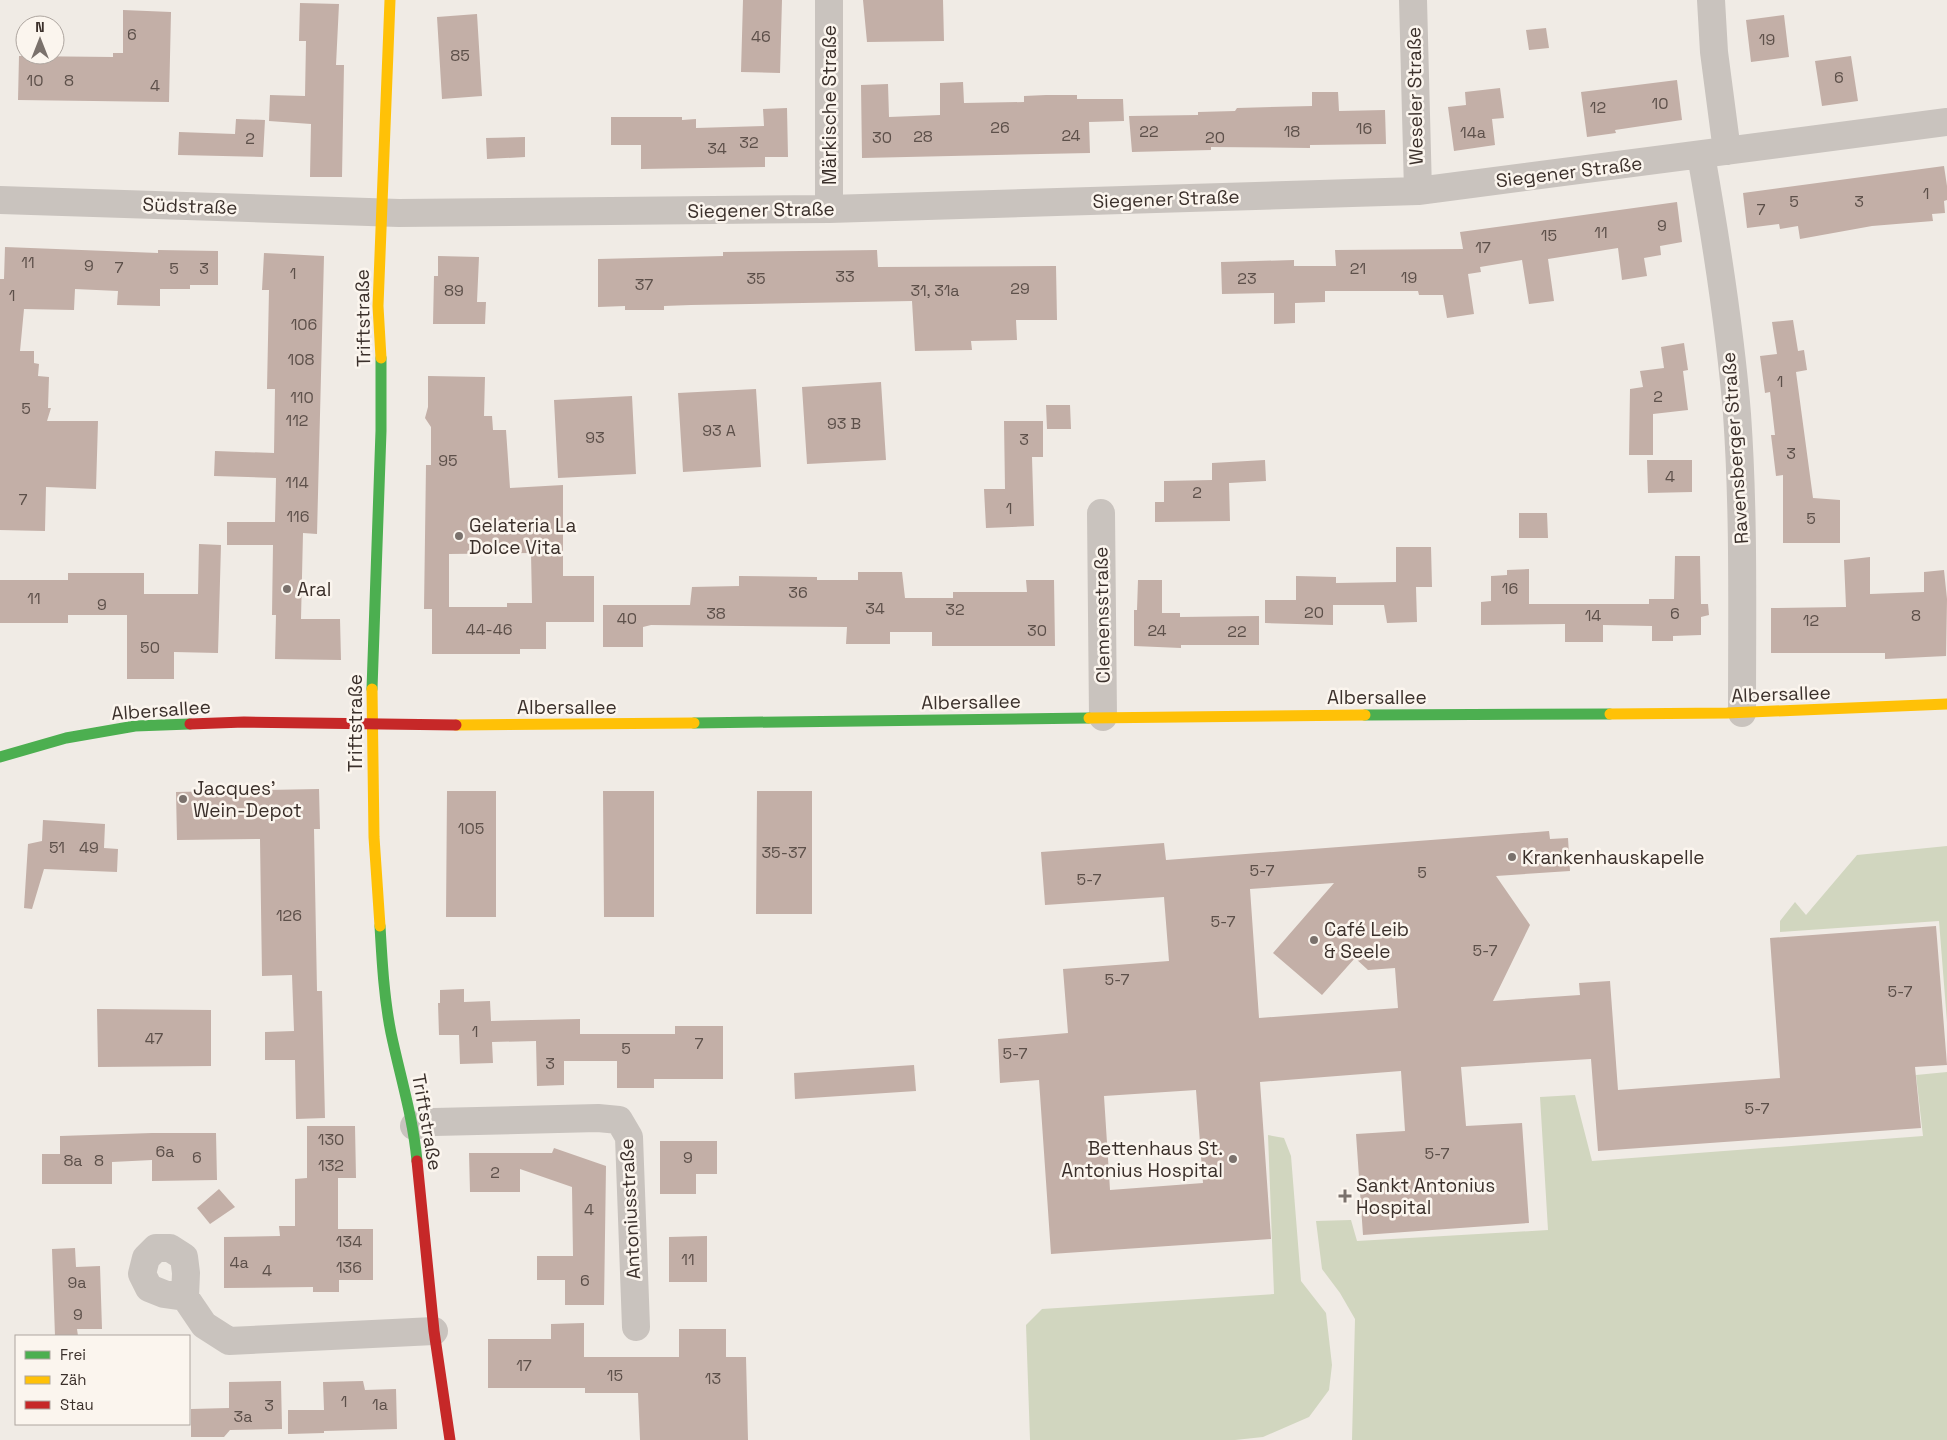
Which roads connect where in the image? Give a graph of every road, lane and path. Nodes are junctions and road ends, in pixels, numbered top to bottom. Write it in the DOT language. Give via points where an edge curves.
graph roads {
  1 [pos="390,0"];
  2 [pos="829,0"];
  3 [pos="1413,0"];
  4 [pos="1711,0"];
  5 [pos="1947,122"];
  6 [pos="1714,153"];
  7 [pos="1418,191"];
  8 [pos="0,200"];
  9 [pos="829,210"];
  10 [pos="380,212"];
  11 [pos="1101,513"];
  12 [pos="1947,704"];
  13 [pos="1742,713"];
  14 [pos="1103,717"];
  15 [pos="372,725"];
  16 [pos="0,757"];
  17 [pos="414,1126"];
  18 [pos="185,1297"];
  19 [pos="636,1327"];
  20 [pos="434,1331"];
  21 [pos="450,1440"];
  1 -- 10 [label="street, Triftstraße"];
  2 -- 9 [label="street, Märkische Straße"];
  3 -- 7 [label="street, Weseler Straße"];
  4 -- 6 [label="street, Ravensberger Straße"];
  5 -- 6 [label="street, Siegener Straße"];
  6 -- 7 [label="street, Siegener Straße"];
  6 -- 13 [label="street, Ravensberger Straße" via="1716,239 1737,413 1743,566"];
  7 -- 9 [label="street, Siegener Straße"];
  8 -- 10 [label="street, Südstraße"];
  9 -- 10 [label="street, Siegener Straße"];
  10 -- 15 [label="street, Triftstraße" via="381,430"];
  11 -- 14 [label="street, Clemensstraße"];
  12 -- 13 [label="street, Albersallee"];
  13 -- 14 [label="street, Albersallee"];
  14 -- 15 [label="street, Albersallee"];
  15 -- 16 [label="street, Albersallee" via="244,722 135,726 66,738"];
  15 -- 17 [label="street, Triftstraße" via="374,837 383,974 391,1032"];
  17 -- 19 [label="street, Antoniusstraße" via="434,1122 619,1120 629,1136"];
  17 -- 20 [label="street, Triftstraße"];
  18 -- 20 [label="street" via="204,1325 229,1341"];
  20 -- 21 [label="street, Triftstraße"];
}
